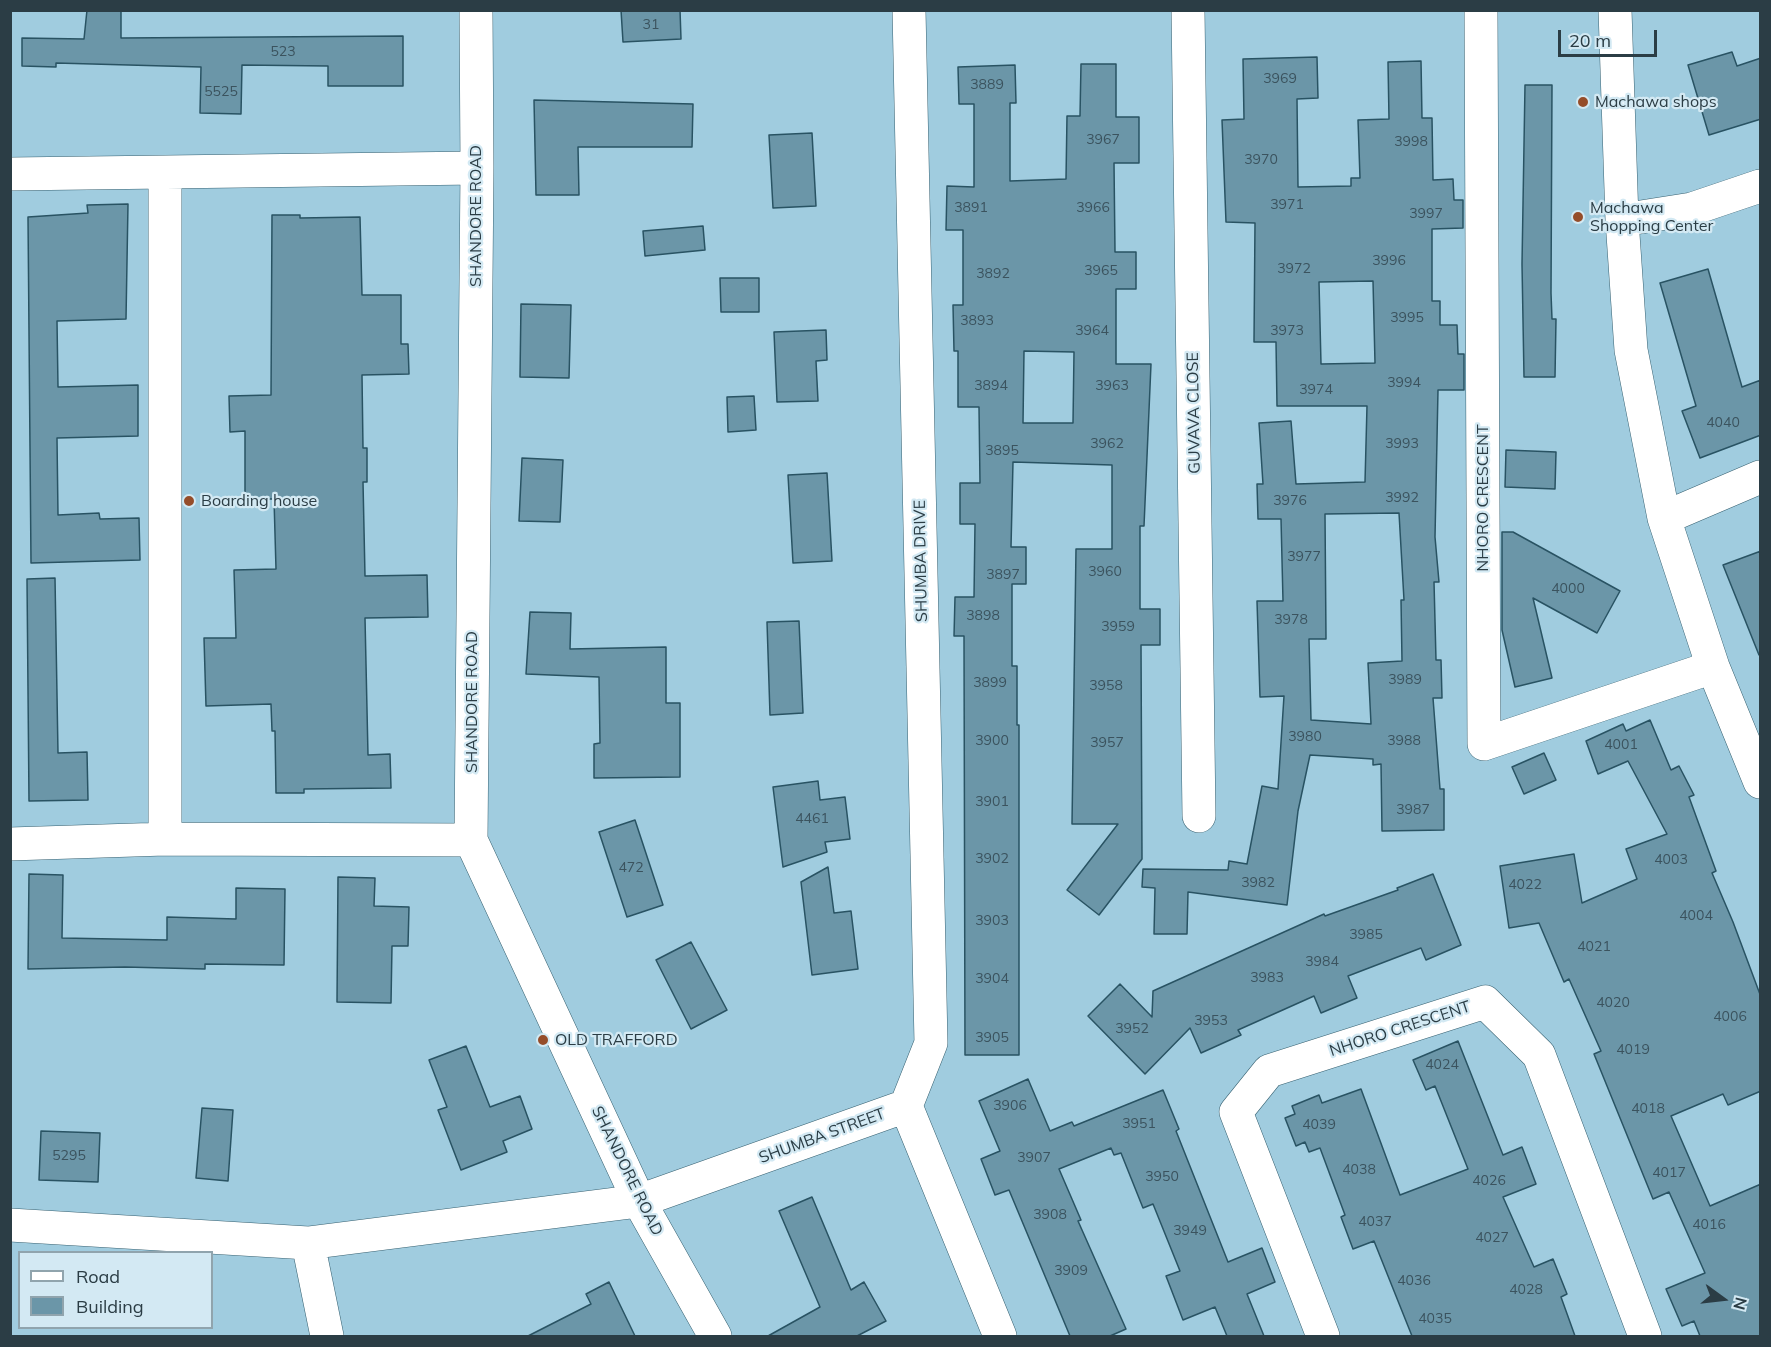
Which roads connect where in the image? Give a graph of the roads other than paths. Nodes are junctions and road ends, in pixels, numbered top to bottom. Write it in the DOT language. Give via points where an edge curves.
graph roads {
  1 [pos="476,10"];
  2 [pos="909,10"];
  3 [pos="1188,10"];
  4 [pos="1481,10"];
  5 [pos="1615,10"];
  6 [pos="477,168"];
  7 [pos="10,174"];
  8 [pos="165,174"];
  9 [pos="1761,186"];
  10 [pos="1622,220"];
  11 [pos="1761,477"];
  12 [pos="1664,518"];
  13 [pos="1713,667"];
  14 [pos="1761,782"];
  15 [pos="1199,816"];
  16 [pos="165,839"];
  17 [pos="471,840"];
  18 [pos="10,844"];
  19 [pos="906,1106"];
  20 [pos="639,1201"];
  21 [pos="10,1224"];
  22 [pos="308,1243"];
  23 [pos="327,1336"];
  24 [pos="715,1336"];
  25 [pos="1000,1336"];
  26 [pos="1323,1336"];
  27 [pos="1645,1336"];
  1 -- 6 [label="street, SHANDORE ROAD"];
  2 -- 19 [label="street, SHUMBA DRIVE" via="931,1043"];
  3 -- 15 [label="street, GUVAVA CLOSE"];
  4 -- 13 [label="street, NHORO CRESCENT" via="1484,744"];
  5 -- 10 [label="street"];
  6 -- 8 [label="street"];
  6 -- 17 [label="street, SHANDORE ROAD"];
  7 -- 8 [label="street"];
  8 -- 16 [label="street"];
  9 -- 10 [label="street" via="1692,209"];
  10 -- 12 [label="street" via="1631,350"];
  11 -- 12 [label="street"];
  12 -- 13 [label="street"];
  13 -- 14 [label="street"];
  16 -- 17 [label="street"];
  16 -- 18 [label="street"];
  17 -- 20 [label="street, SHANDORE ROAD"];
  19 -- 20 [label="street, SHUMBA STREET"];
  19 -- 25 [label="street, SHUMBA STREET"];
  20 -- 22 [label="street, SHUMBA STREET"];
  20 -- 24 [label="street, SHANDORE ROAD"];
  21 -- 22 [label="street, SHUMBA STREET"];
  22 -- 23 [label="street"];
  26 -- 27 [label="street, NHORO CRESCENT" via="1236,1112 1269,1071 1485,1002 1539,1055"];
}
